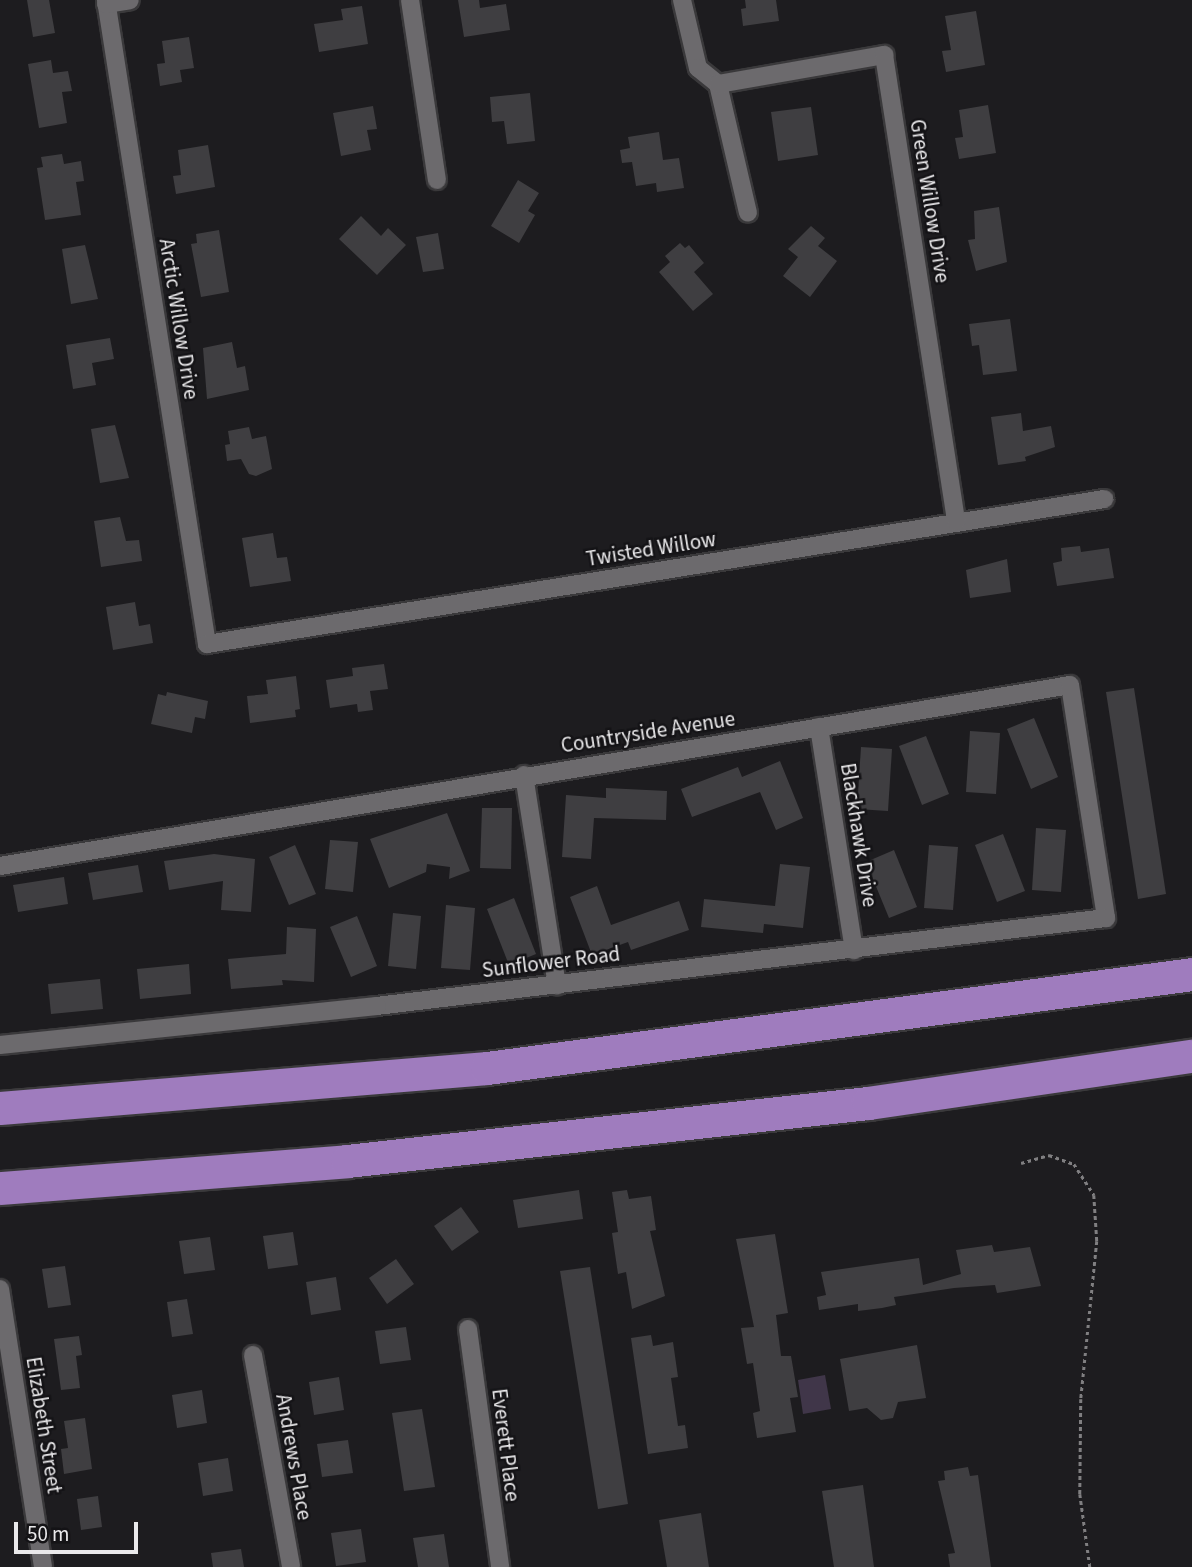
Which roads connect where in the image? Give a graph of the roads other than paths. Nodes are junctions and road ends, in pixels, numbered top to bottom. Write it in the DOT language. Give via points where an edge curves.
graph roads {
  1 [pos="130,0"];
  2 [pos="410,0"];
  3 [pos="682,0"];
  4 [pos="106,2"];
  5 [pos="718,84"];
  6 [pos="437,180"];
  7 [pos="748,213"];
  8 [pos="1104,499"];
  9 [pos="956,521"];
  10 [pos="207,644"];
  11 [pos="819,727"];
  12 [pos="524,775"];
  13 [pos="0,866"];
  14 [pos="1106,918"];
  15 [pos="854,950"];
  16 [pos="1192,974"];
  17 [pos="556,985"];
  18 [pos="0,1045"];
  19 [pos="1192,1056"];
  20 [pos="0,1108"];
  21 [pos="0,1188"];
  22 [pos="0,1289"];
  23 [pos="468,1329"];
  24 [pos="253,1355"];
  25 [pos="43,1567"];
  26 [pos="291,1567"];
  27 [pos="499,1567"];
  1 -- 4 [label="street"];
  2 -- 6 [label="street"];
  3 -- 5 [label="street" via="698,68"];
  4 -- 10 [label="street, Arctic Willow Drive"];
  5 -- 7 [label="street"];
  5 -- 9 [label="street, Green Willow Drive" via="884,55"];
  8 -- 9 [label="street, Twisted Willow"];
  9 -- 10 [label="street, Twisted Willow"];
  11 -- 12 [label="street, Countryside Avenue"];
  11 -- 14 [label="street, Countryside Avenue" via="1070,685"];
  11 -- 15 [label="street, Blackhawk Drive"];
  12 -- 13 [label="street, Countryside Avenue"];
  12 -- 17 [label="street"];
  14 -- 15 [label="street, Sunflower Road"];
  15 -- 17 [label="street, Sunflower Road"];
  16 -- 20 [label="highway" via="487,1068"];
  17 -- 18 [label="street, Sunflower Road"];
  19 -- 21 [label="highway" via="868,1103 374,1158"];
  22 -- 25 [label="street, Elizabeth Street"];
  23 -- 27 [label="street, Everett Place"];
  24 -- 26 [label="street, Andrews Place"];
}
